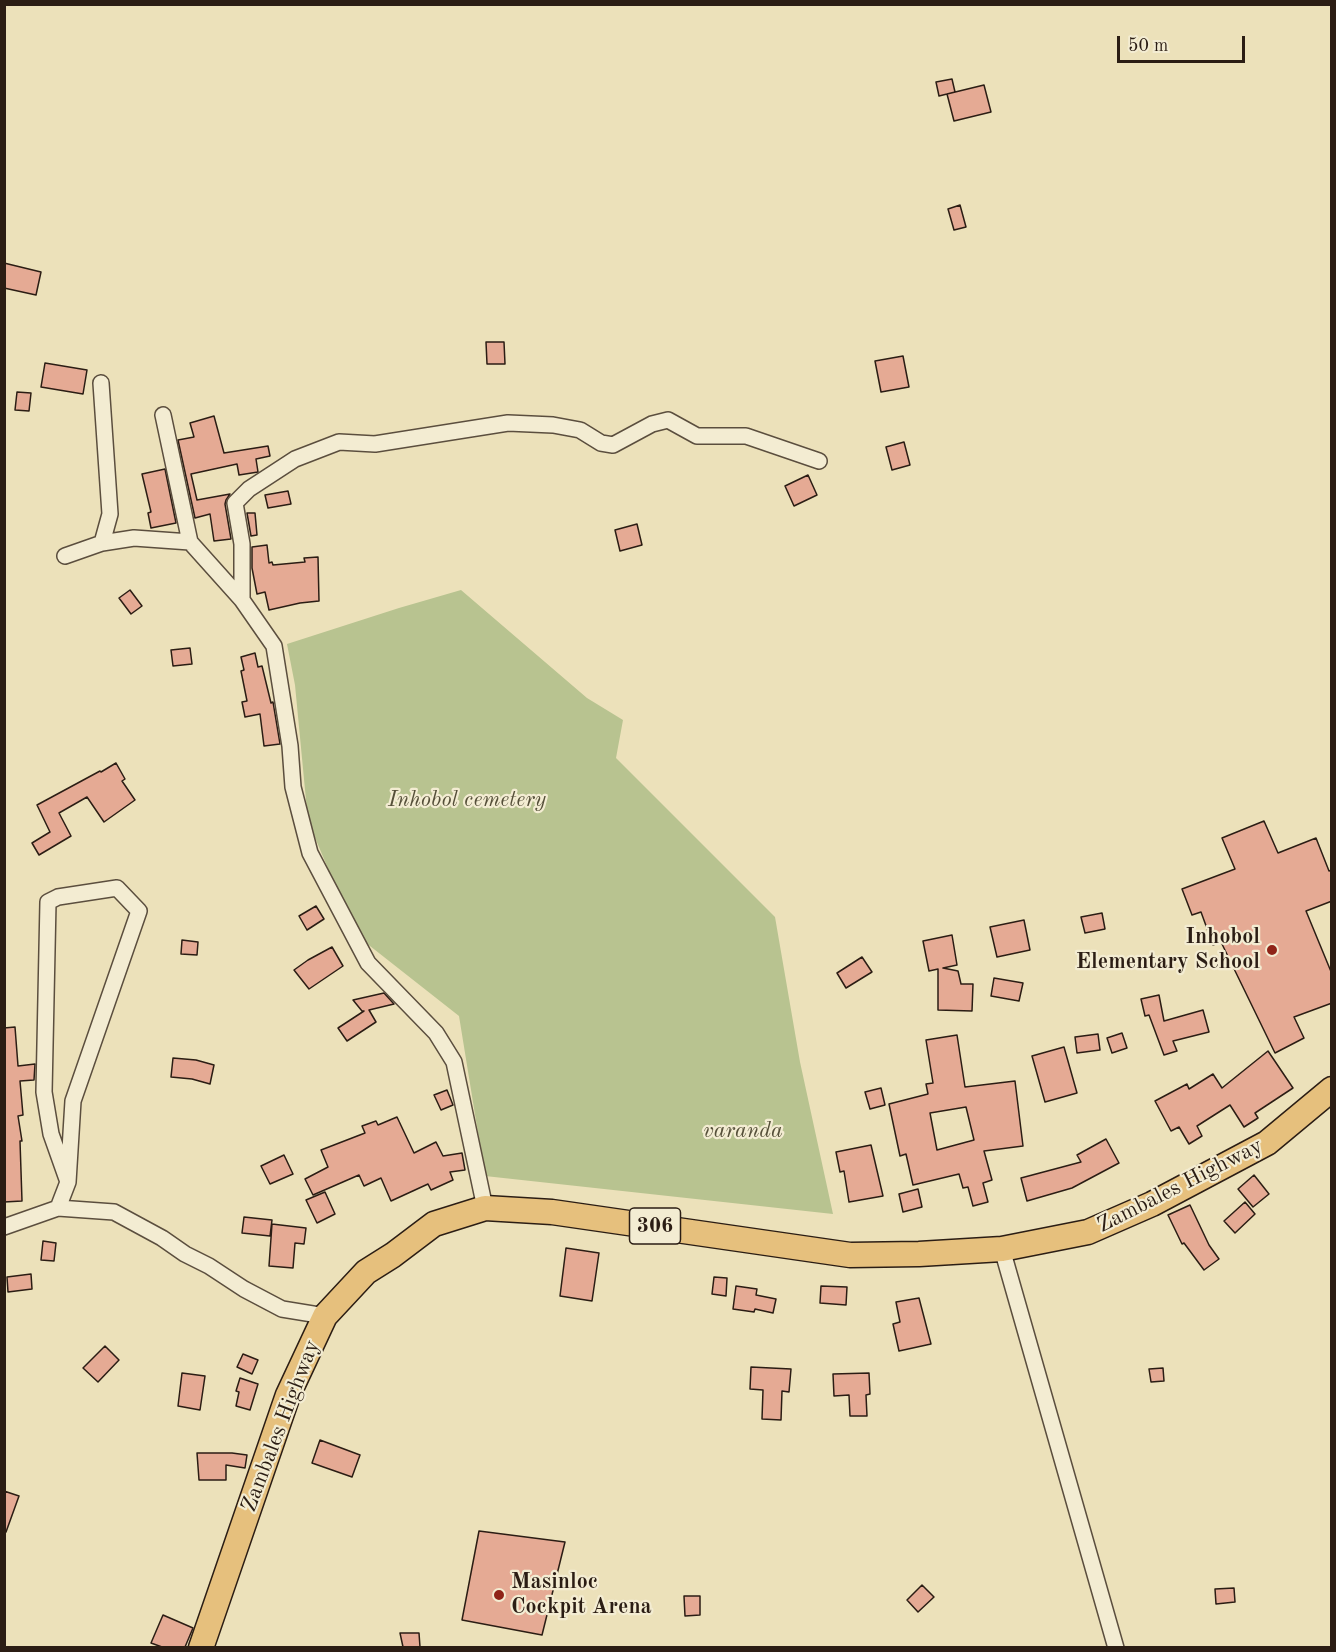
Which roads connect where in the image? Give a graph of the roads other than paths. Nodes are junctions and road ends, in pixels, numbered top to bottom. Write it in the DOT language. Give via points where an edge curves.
graph roads {
  1 [pos="101,383"];
  2 [pos="163,415"];
  3 [pos="819,461"];
  4 [pos="190,542"];
  5 [pos="102,543"];
  6 [pos="65,556"];
  7 [pos="242,600"];
  8 [pos="1332,1089"];
  9 [pos="68,1182"];
  10 [pos="58,1208"];
  11 [pos="485,1208"];
  12 [pos="4,1227"];
  13 [pos="1002,1249"];
  14 [pos="325,1316"];
  15 [pos="201,1647"];
  16 [pos="1116,1647"];
  1 -- 5 [label="street" via="110,514"];
  2 -- 4 [label="street"];
  3 -- 7 [label="street" via="746,436 697,436 668,420 652,424 614,445 601,443 580,430 553,424 508,423 375,444 339,442 295,459 249,489 235,503 242,544"];
  4 -- 5 [label="street" via="134,538"];
  4 -- 7 [label="street"];
  5 -- 6 [label="street"];
  7 -- 11 [label="street" via="274,646 293,787 310,854 368,963 436,1033 454,1062"];
  8 -- 13 [label="main road, Zambales Highway / 306" via="1267,1143 1152,1203 1088,1232"];
  9 -- 9 [label="street" via="51,1134 44,1092 48,902 117,888 139,911 73,1101"];
  9 -- 10 [label="street"];
  10 -- 12 [label="street"];
  10 -- 14 [label="street" via="114,1212 282,1309"];
  11 -- 13 [label="main road, Zambales Highway / 306" via="552,1212 850,1255"];
  11 -- 14 [label="main road, Zambales Highway / 306" via="434,1224 366,1272"];
  13 -- 16 [label="street"];
  14 -- 15 [label="main road, Zambales Highway / 306" via="288,1395"];
}
